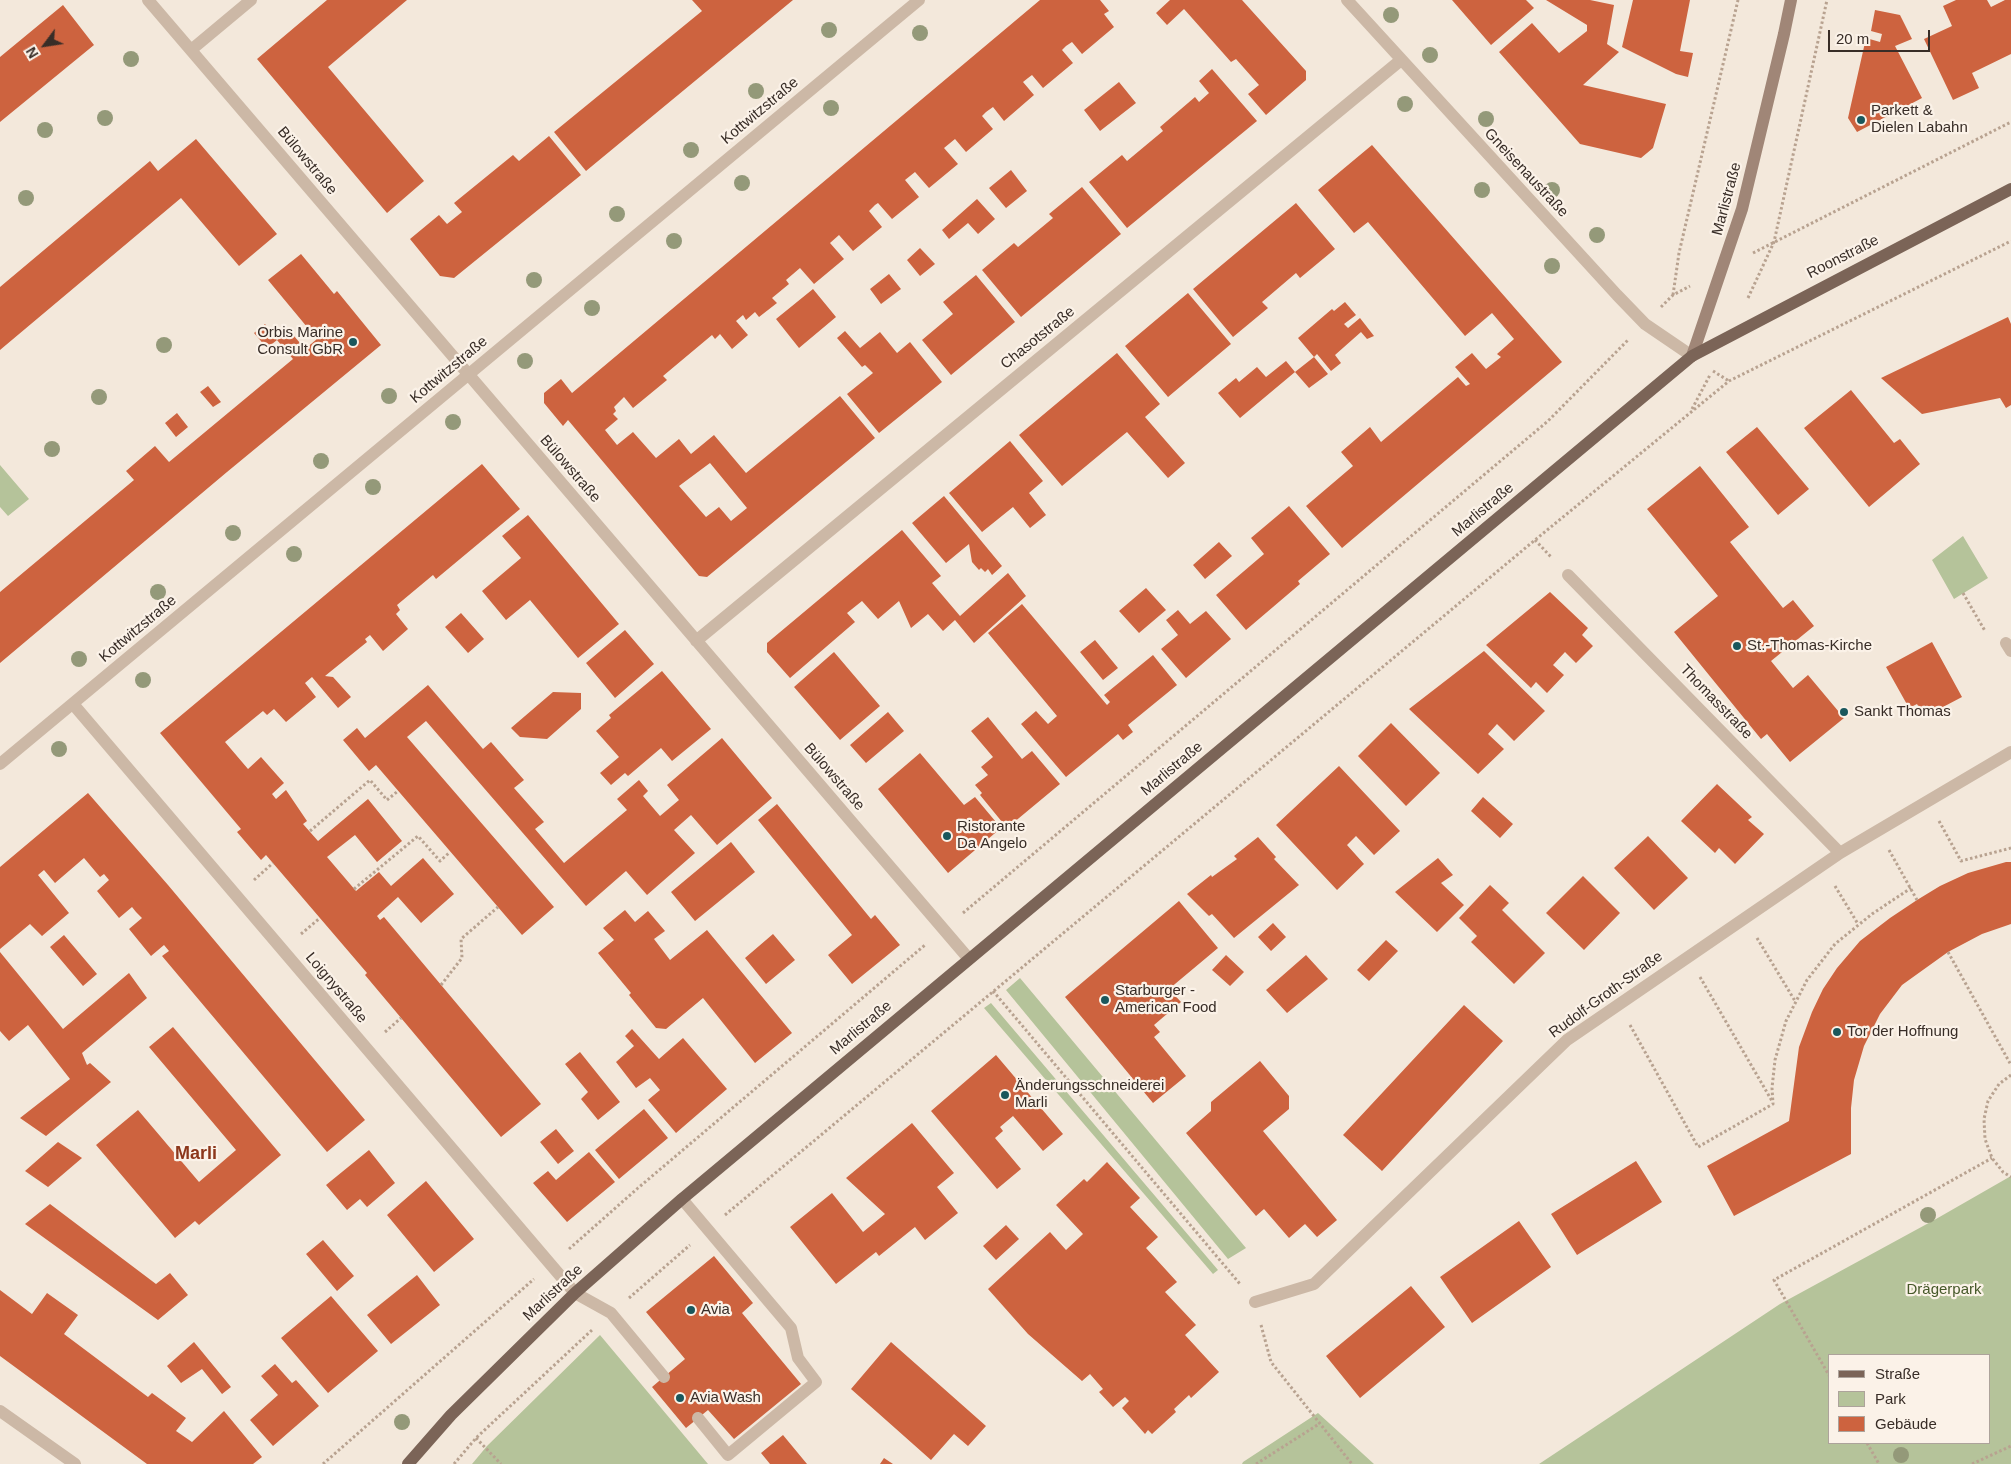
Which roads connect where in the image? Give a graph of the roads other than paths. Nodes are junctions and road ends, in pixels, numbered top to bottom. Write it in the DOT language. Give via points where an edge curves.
graph roads {
  1 [pos="148,0"];
  2 [pos="252,0"];
  3 [pos="919,0"];
  4 [pos="1347,0"];
  5 [pos="1791,0"];
  6 [pos="191,50"];
  7 [pos="1401,60"];
  8 [pos="2011,189"];
  9 [pos="1692,356"];
  10 [pos="468,375"];
  11 [pos="1568,575"];
  12 [pos="696,641"];
  13 [pos="73,704"];
  14 [pos="2011,752"];
  15 [pos="0,764"];
  16 [pos="1840,853"];
  17 [pos="968,959"];
  18 [pos="682,1199"];
  19 [pos="575,1294"];
  20 [pos="1255,1302"];
  21 [pos="664,1377"];
  22 [pos="0,1411"];
  23 [pos="698,1418"];
  24 [pos="75,1464"];
  25 [pos="408,1464"];
  1 -- 6 [label="street, Bülowstraße"];
  2 -- 6 [label="street"];
  3 -- 10 [label="street, Kottwitzstraße"];
  4 -- 7 [label="street, Gneisenaustraße"];
  5 -- 9 [label="main road, Marlistraße" via="1742,209"];
  6 -- 10 [label="street, Bülowstraße"];
  7 -- 9 [label="street, Gneisenaustraße" via="1638,317"];
  7 -- 12 [label="street, Chasotstraße"];
  8 -- 9 [label="main road, Roonstraße"];
  9 -- 17 [label="main road, Marlistraße"];
  10 -- 12 [label="street, Bülowstraße"];
  10 -- 13 [label="street, Kottwitzstraße"];
  11 -- 16 [label="street, Thomasstraße"];
  12 -- 17 [label="street, Bülowstraße"];
  13 -- 15 [label="street, Kottwitzstraße"];
  13 -- 19 [label="street, Loignystraße"];
  14 -- 16 [label="street, Rudolf-Groth-Straße"];
  16 -- 20 [label="street, Rudolf-Groth-Straße" via="1567,1040 1314,1284"];
  17 -- 18 [label="main road, Marlistraße"];
  18 -- 19 [label="main road, Marlistraße"];
  18 -- 23 [label="street" via="791,1328 798,1358 816,1382 728,1455"];
  19 -- 21 [label="street" via="611,1313"];
  19 -- 25 [label="main road, Marlistraße" via="451,1415"];
  22 -- 24 [label="street"];
}
